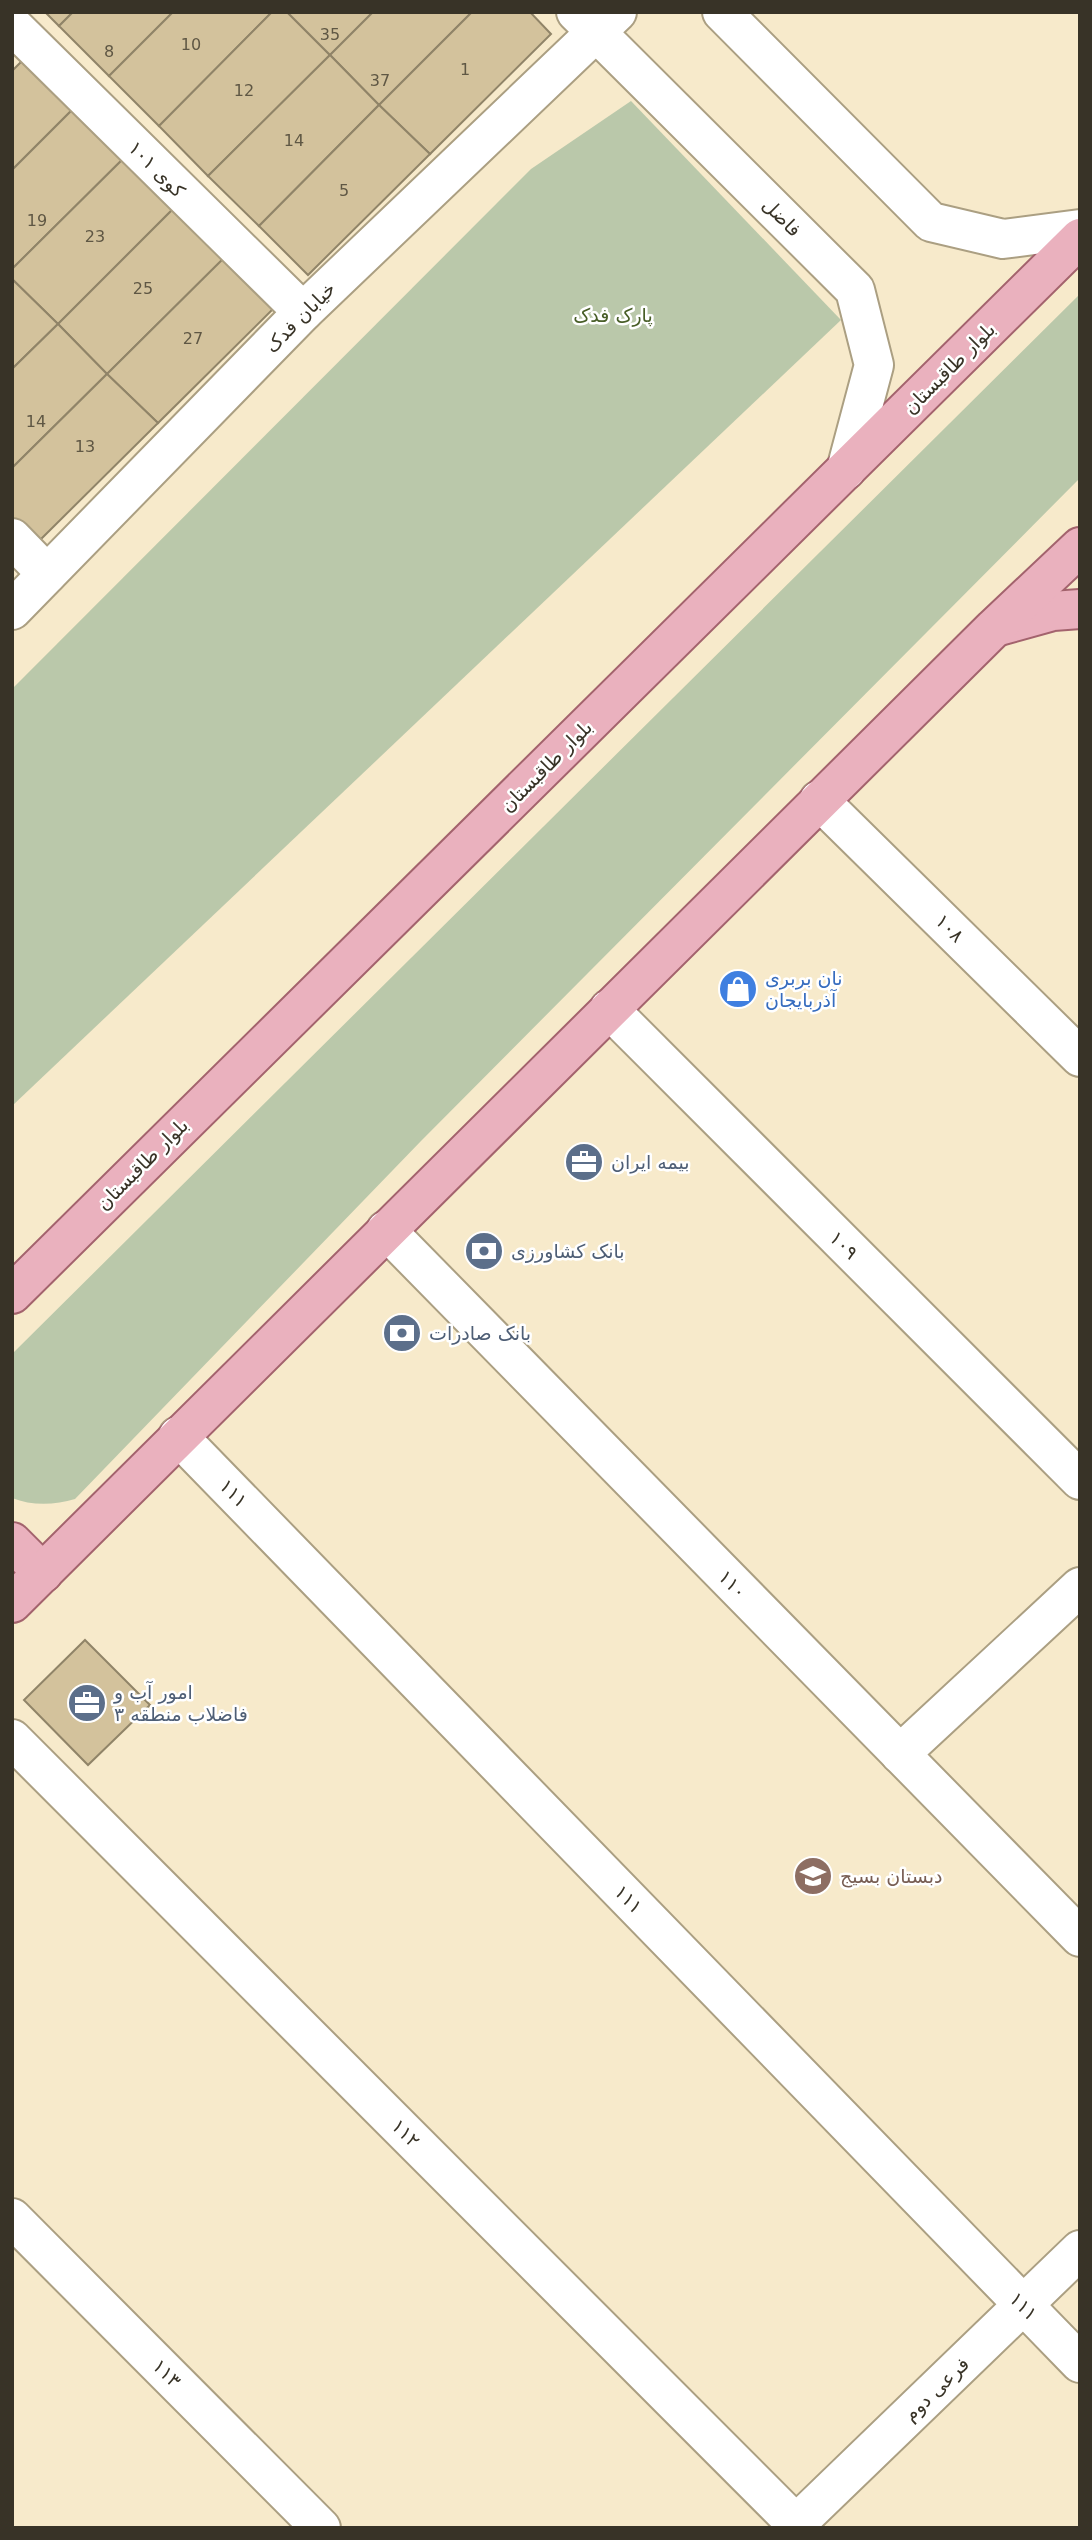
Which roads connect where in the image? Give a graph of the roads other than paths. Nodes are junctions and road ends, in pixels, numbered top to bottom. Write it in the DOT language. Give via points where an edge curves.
graph roads {
  1 [pos="722,12"];
  2 [pos="596,19"];
  3 [pos="12,25"];
  4 [pos="1080,229"];
  5 [pos="1080,238"];
  6 [pos="303,312"];
  7 [pos="846,470"];
  8 [pos="12,538"];
  9 [pos="1080,547"];
  10 [pos="47,574"];
  11 [pos="1080,609"];
  12 [pos="12,610"];
  13 [pos="994,628"];
  14 [pos="819,800"];
  15 [pos="608,1009"];
  16 [pos="1080,1057"];
  17 [pos="386,1230"];
  18 [pos="50,1255"];
  19 [pos="12,1264"];
  20 [pos="12,1294"];
  21 [pos="178,1436"];
  22 [pos="1080,1480"];
  23 [pos="12,1542"];
  24 [pos="43,1573"];
  25 [pos="1080,1587"];
  26 [pos="12,1603"];
  27 [pos="12,1739"];
  28 [pos="900,1754"];
  29 [pos="1080,1937"];
  30 [pos="12,2218"];
  31 [pos="1080,2250"];
  32 [pos="1023,2304"];
  33 [pos="1080,2363"];
  34 [pos="796,2526"];
  35 [pos="321,2528"];
  1 -- 4 [label="street" via="931,222 1003,239"];
  2 -- 6 [label="street, خیابان فدک"];
  2 -- 7 [label="street, فاضل" via="855,290 874,365"];
  3 -- 6 [label="street, کوی ۱۰۱"];
  5 -- 7 [label="main road, بلوار طاقبستان"];
  6 -- 10 [label="street, خیابان فدک"];
  7 -- 18 [label="main road, بلوار طاقبستان"];
  8 -- 10 [label="street"];
  9 -- 13 [label="main road"];
  10 -- 12 [label="street, خیابان فدک"];
  11 -- 13 [label="main road" via="1053,611"];
  13 -- 14 [label="main road"];
  14 -- 15 [label="main road"];
  14 -- 16 [label="street, ۱۰۸"];
  15 -- 17 [label="main road"];
  15 -- 22 [label="street, ۱۰۹"];
  17 -- 21 [label="main road"];
  17 -- 28 [label="street, ۱۱۰"];
  18 -- 19 [label="main road"];
  18 -- 20 [label="main road, بلوار طاقبستان"];
  21 -- 24 [label="main road"];
  21 -- 32 [label="street, ۱۱۱"];
  23 -- 24 [label="main road"];
  24 -- 26 [label="main road"];
  25 -- 28 [label="street"];
  27 -- 34 [label="street, ۱۱۲"];
  28 -- 29 [label="street, ۱۱۰"];
  30 -- 35 [label="street, ۱۱۳"];
  31 -- 32 [label="street, فرعی دوم"];
  32 -- 33 [label="street, ۱۱۱"];
  32 -- 34 [label="street, فرعی دوم"];
}
